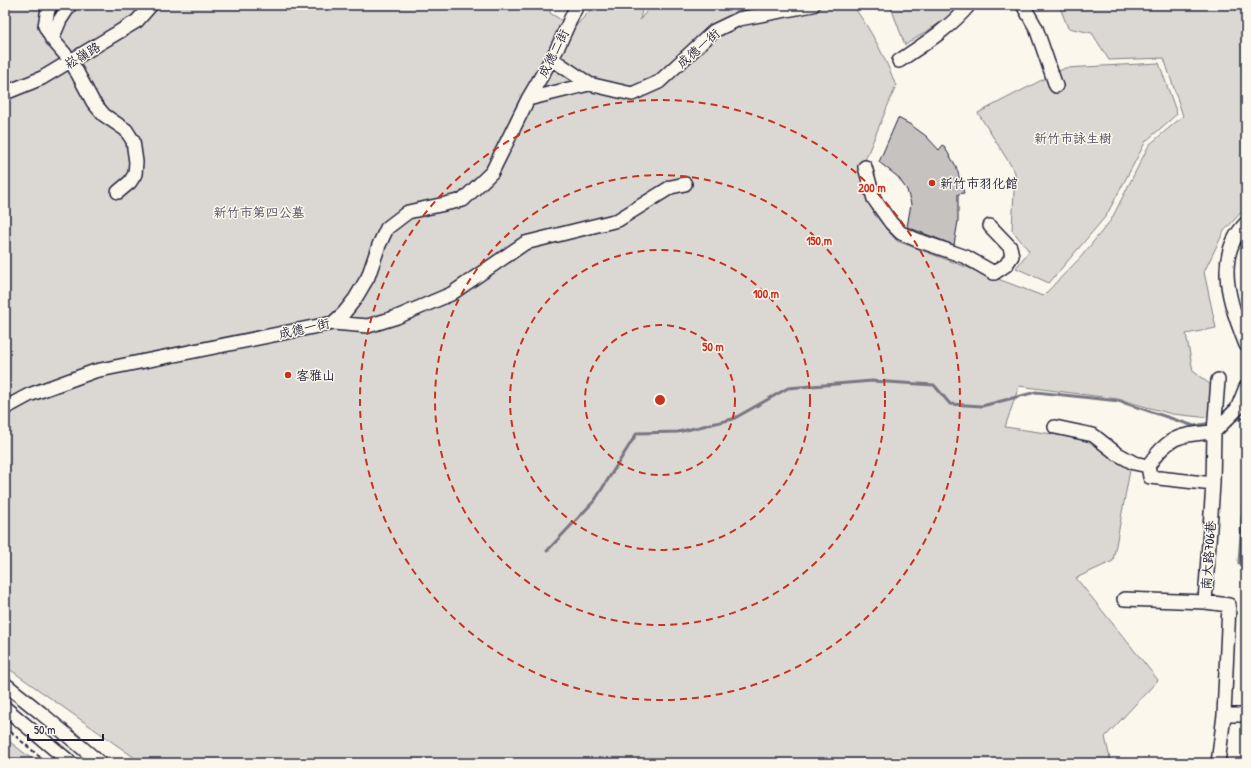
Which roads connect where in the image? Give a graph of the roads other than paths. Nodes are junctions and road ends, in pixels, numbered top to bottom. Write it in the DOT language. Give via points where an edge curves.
graph roads {
  1 [pos="51,5"];
  2 [pos="70,5"];
  3 [pos="151,5"];
  4 [pos="577,5"];
  5 [pos="813,5"];
  6 [pos="969,5"];
  7 [pos="1023,5"];
  8 [pos="52,39"];
  9 [pos="552,59"];
  10 [pos="71,61"];
  11 [pos="899,61"];
  12 [pos="589,84"];
  13 [pos="1056,86"];
  14 [pos="5,93"];
  15 [pos="528,99"];
  16 [pos="865,167"];
  17 [pos="685,184"];
  18 [pos="118,192"];
  19 [pos="1246,223"];
  20 [pos="990,226"];
  21 [pos="333,324"];
  22 [pos="1246,345"];
  23 [pos="1218,380"];
  24 [pos="1246,387"];
  25 [pos="5,408"];
  26 [pos="1055,427"];
  27 [pos="1215,430"];
  28 [pos="1148,466"];
  29 [pos="1213,484"];
  30 [pos="1124,599"];
  31 [pos="1205,602"];
  32 [pos="5,684"];
  33 [pos="5,688"];
  34 [pos="5,708"];
  35 [pos="1224,715"];
  36 [pos="1246,715"];
  37 [pos="5,718"];
  38 [pos="58,763"];
  39 [pos="71,763"];
  40 [pos="93,763"];
  41 [pos="100,763"];
  42 [pos="1218,763"];
  1 -- 8 [label="street" via="45,26"];
  2 -- 8 [label="street"];
  3 -- 10 [label="street, 崧嶺路" via="137,21"];
  4 -- 9 [label="street, 成德二街"];
  5 -- 12 [label="street, 成德一街" via="739,19 714,30 659,82 632,94"];
  6 -- 11 [label="street" via="950,25"];
  7 -- 13 [label="street" via="1036,28"];
  8 -- 10 [label="street"];
  9 -- 12 [label="street, 成德一街"];
  9 -- 15 [label="street, 成德二街"];
  10 -- 14 [label="street, 崧嶺路" via="42,78"];
  10 -- 18 [label="street" via="93,102 104,115 126,130 133,141 136,162 134,174 130,182"];
  12 -- 15 [label="street, 成德一街"];
  15 -- 21 [label="street, 成德一街" via="492,172 463,200 408,212 387,228 355,299"];
  16 -- 20 [label="street" via="874,200 890,223 901,233 966,257 994,273 1006,265 1012,256 1010,247"];
  17 -- 21 [label="street" via="671,187 618,220 525,243 452,294 397,317 368,326"];
  19 -- 22 [label="street" via="1233,241 1228,257 1227,278 1230,298"];
  21 -- 25 [label="street, 成德一街" via="95,371 29,395"];
  23 -- 27 [label="street, 南大路706巷"];
  24 -- 27 [label="street" via="1237,409"];
  26 -- 28 [label="street" via="1093,434 1134,463"];
  27 -- 28 [label="street" via="1174,439 1154,456"];
  27 -- 29 [label="street, 南大路706巷"];
  28 -- 29 [label="street" via="1150,477"];
  29 -- 31 [label="street, 南大路706巷"];
  30 -- 31 [label="street"];
  31 -- 35 [label="street, 南大路706巷" via="1229,606"];
  32 -- 41 [label="street"];
  33 -- 40 [label="street"];
  34 -- 39 [label="street"];
  35 -- 36 [label="street"];
  35 -- 42 [label="street"];
  37 -- 38 [label="street"];
}
